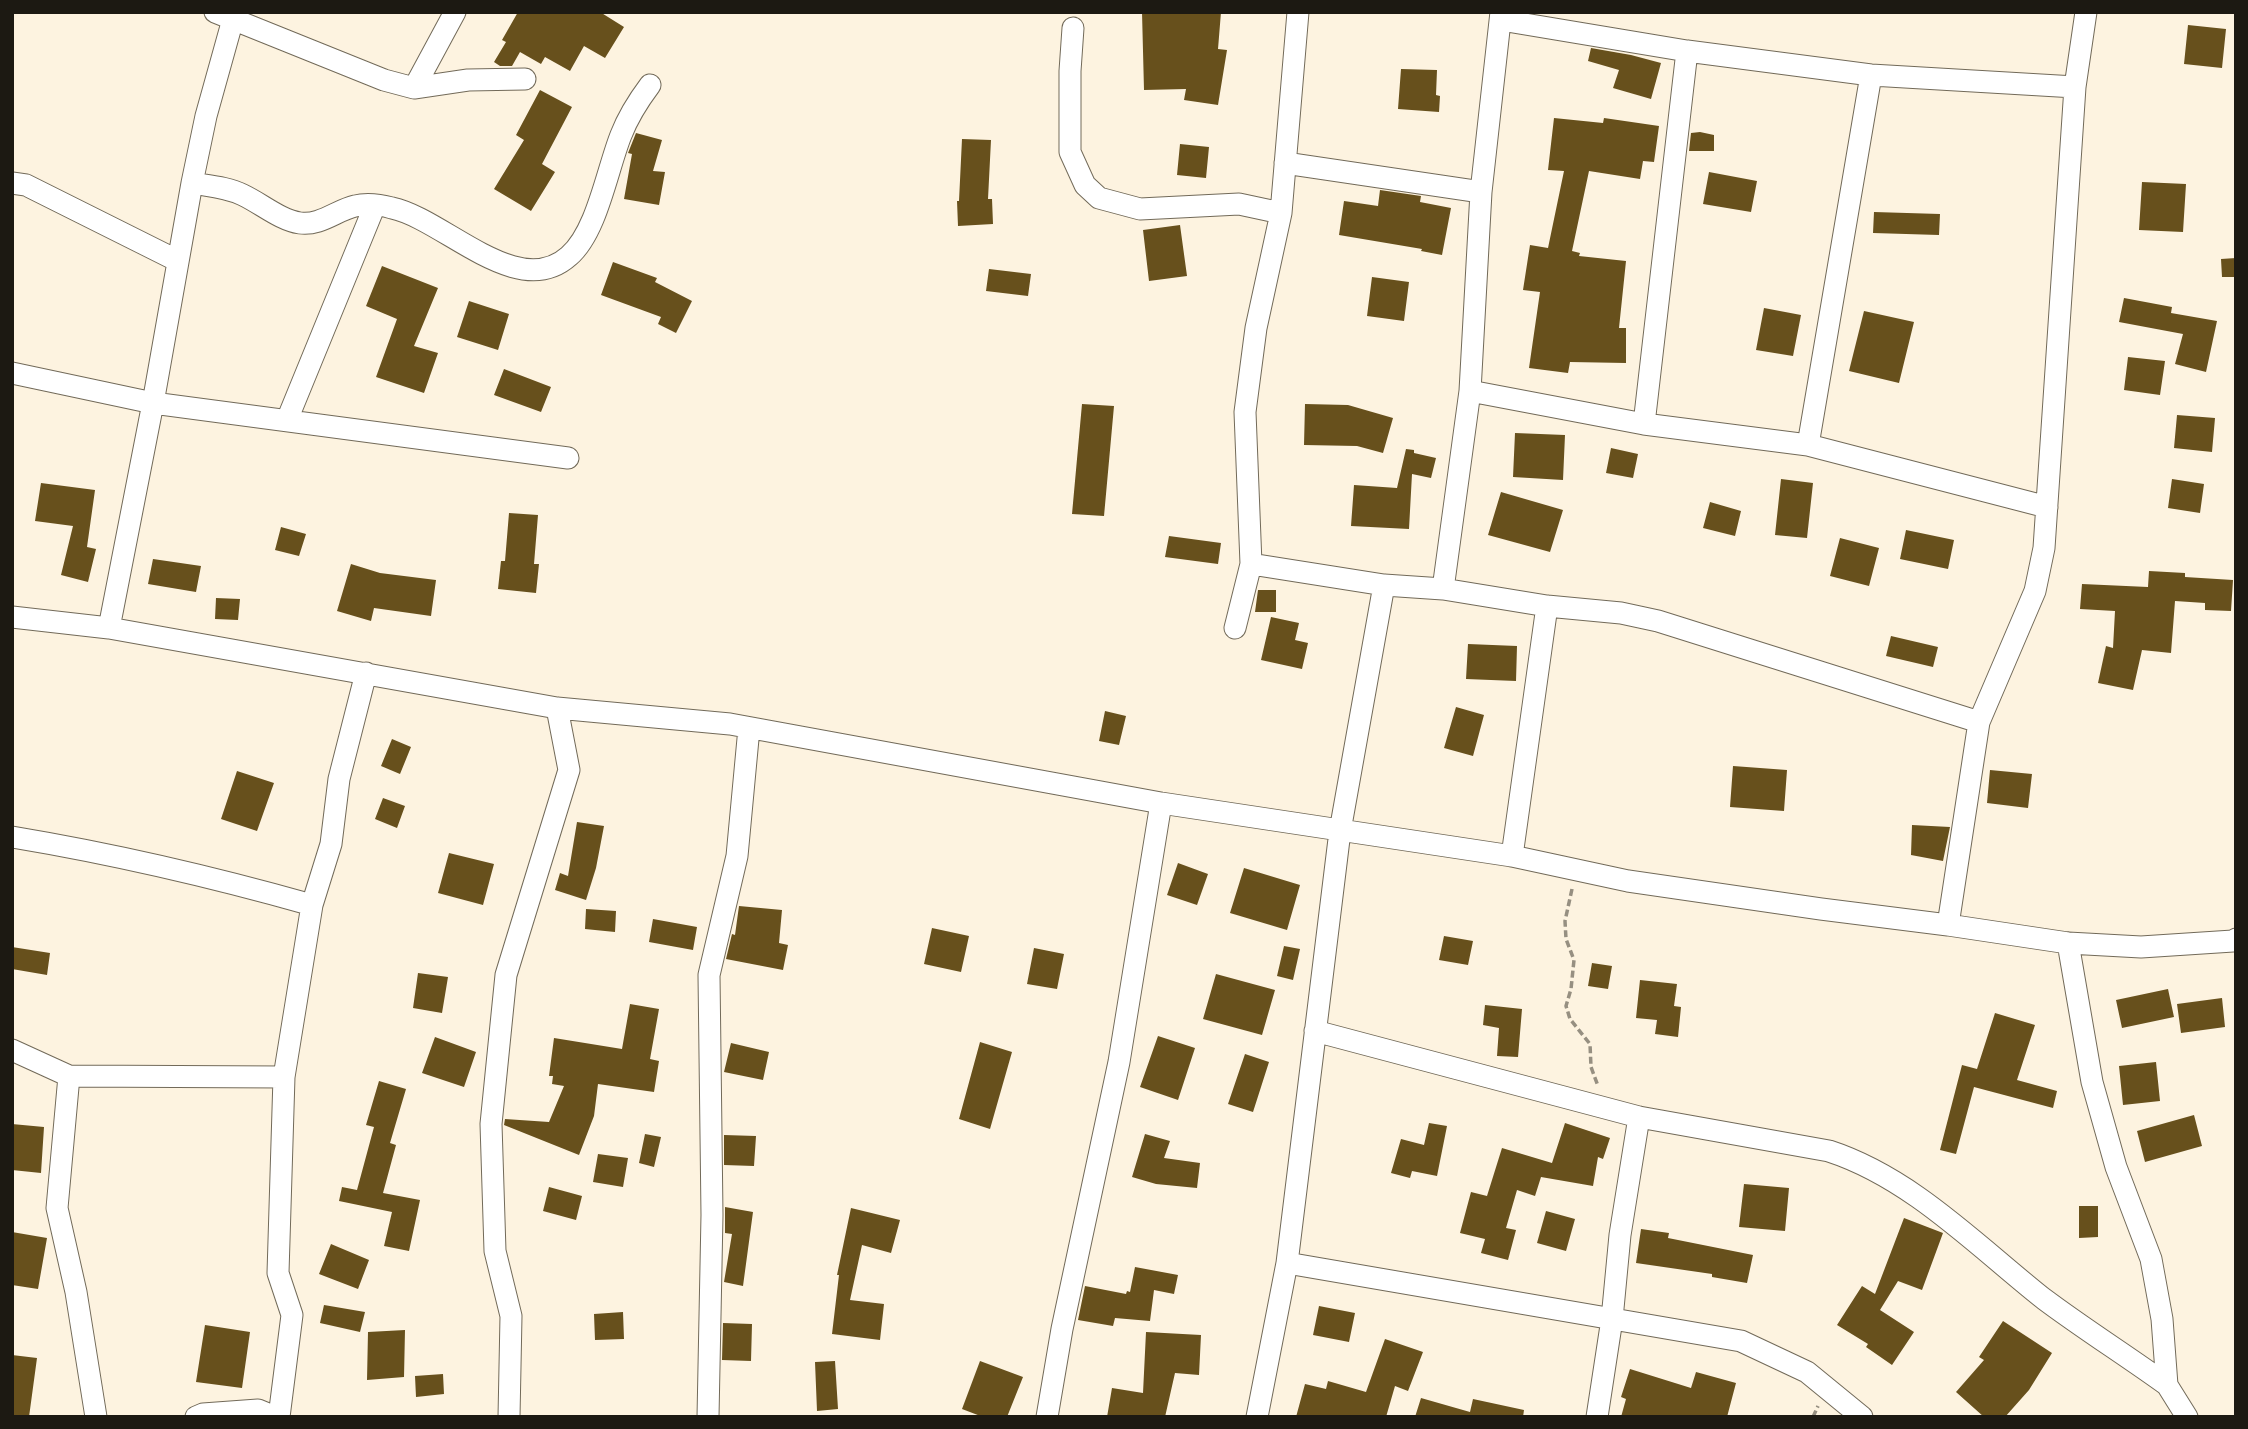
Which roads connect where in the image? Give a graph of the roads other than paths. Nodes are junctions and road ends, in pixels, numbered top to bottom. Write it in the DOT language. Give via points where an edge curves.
graph roads {
  1 [pos="455,12"];
  2 [pos="1298,12"];
  3 [pos="2086,12"];
  4 [pos="228,15"];
  5 [pos="1501,16"];
  6 [pos="1073,28"];
  7 [pos="1687,51"];
  8 [pos="1871,75"];
  9 [pos="525,79"];
  10 [pos="650,85"];
  11 [pos="2075,87"];
  12 [pos="414,88"];
  13 [pos="1285,163"];
  14 [pos="12,183"];
  15 [pos="192,183"];
  16 [pos="1481,192"];
  17 [pos="375,205"];
  18 [pos="1281,213"];
  19 [pos="177,261"];
  20 [pos="12,373"];
  21 [pos="1470,391"];
  22 [pos="153,403"];
  23 [pos="287,420"];
  24 [pos="1644,424"];
  25 [pos="1808,445"];
  26 [pos="568,458"];
  27 [pos="2048,507"];
  28 [pos="1251,564"];
  29 [pos="1384,585"];
  30 [pos="1443,589"];
  31 [pos="1547,606"];
  32 [pos="12,617"];
  33 [pos="109,628"];
  34 [pos="1235,628"];
  35 [pos="366,673"];
  36 [pos="557,708"];
  37 [pos="1979,722"];
  38 [pos="749,728"];
  39 [pos="1161,803"];
  40 [pos="1340,831"];
  41 [pos="12,837"];
  42 [pos="1511,856"];
  43 [pos="313,905"];
  44 [pos="1948,925"];
  45 [pos="2068,943"];
  46 [pos="2235,943"];
  47 [pos="1315,1031"];
  48 [pos="12,1050"];
  49 [pos="69,1076"];
  50 [pos="284,1077"];
  51 [pos="1639,1116"];
  52 [pos="1287,1263"];
  53 [pos="1612,1319"];
  54 [pos="2167,1385"];
  55 [pos="96,1417"];
  56 [pos="196,1417"];
  57 [pos="277,1417"];
  58 [pos="509,1417"];
  59 [pos="708,1417"];
  60 [pos="1047,1417"];
  61 [pos="1256,1417"];
  62 [pos="1597,1417"];
  63 [pos="1862,1417"];
  64 [pos="2187,1417"];
  1 -- 12 [label="street"];
  2 -- 13 [label="street"];
  3 -- 11 [label="street"];
  4 -- 12 [label="street" via="384,80"];
  4 -- 15 [label="street"];
  5 -- 7 [label="street"];
  5 -- 16 [label="street"];
  6 -- 18 [label="street" via="1070,152 1085,185 1099,198 1140,209 1239,204"];
  7 -- 8 [label="street"];
  7 -- 24 [label="street"];
  8 -- 11 [label="street"];
  8 -- 25 [label="street"];
  9 -- 12 [label="street" via="468,80"];
  10 -- 17 [label="street" via="621,134 586,236 553,268 532,271 507,265 395,208"];
  11 -- 27 [label="street"];
  13 -- 16 [label="street"];
  13 -- 18 [label="street"];
  14 -- 19 [label="street" via="26,185"];
  15 -- 17 [label="street" via="242,194 300,223 315,222 356,205"];
  15 -- 19 [label="street"];
  16 -- 21 [label="street"];
  17 -- 23 [label="street"];
  18 -- 28 [label="street" via="1256,328 1245,412"];
  19 -- 22 [label="street"];
  20 -- 22 [label="street"];
  21 -- 24 [label="street"];
  21 -- 30 [label="street"];
  22 -- 23 [label="street"];
  22 -- 33 [label="street"];
  23 -- 26 [label="street"];
  24 -- 25 [label="street"];
  25 -- 27 [label="street"];
  27 -- 37 [label="street" via="2035,591"];
  28 -- 29 [label="street"];
  28 -- 34 [label="street"];
  29 -- 30 [label="street"];
  29 -- 40 [label="street"];
  30 -- 31 [label="street"];
  31 -- 37 [label="street" via="1658,621"];
  31 -- 42 [label="street"];
  32 -- 33 [label="street"];
  33 -- 35 [label="street"];
  35 -- 36 [label="street"];
  35 -- 43 [label="street" via="339,779 331,844"];
  36 -- 38 [label="street"];
  36 -- 58 [label="street" via="569,771 506,975 491,1124 495,1251 511,1316"];
  37 -- 44 [label="street"];
  38 -- 39 [label="street"];
  38 -- 59 [label="street" via="737,856 709,975 712,1215"];
  39 -- 40 [label="street"];
  39 -- 60 [label="street" via="1119,1062"];
  40 -- 42 [label="street"];
  40 -- 47 [label="street"];
  41 -- 43 [label="street" via="105,853"];
  42 -- 44 [label="street" via="1628,881"];
  43 -- 50 [label="street"];
  44 -- 45 [label="street"];
  45 -- 46 [label="street" via="2141,947"];
  45 -- 54 [label="street" via="2092,1082 2116,1167 2151,1259"];
  47 -- 51 [label="street"];
  47 -- 52 [label="street"];
  48 -- 49 [label="street"];
  49 -- 50 [label="street"];
  49 -- 55 [label="street" via="57,1208"];
  50 -- 57 [label="street" via="278,1273 292,1315"];
  51 -- 53 [label="street"];
  51 -- 54 [label="street" via="1854,1159 1937,1212 2046,1300"];
  52 -- 53 [label="street"];
  52 -- 61 [label="street"];
  53 -- 62 [label="street"];
  53 -- 63 [label="street" via="1741,1340 1807,1372"];
  54 -- 64 [label="street"];
  56 -- 57 [label="street" via="258,1410"];
}
